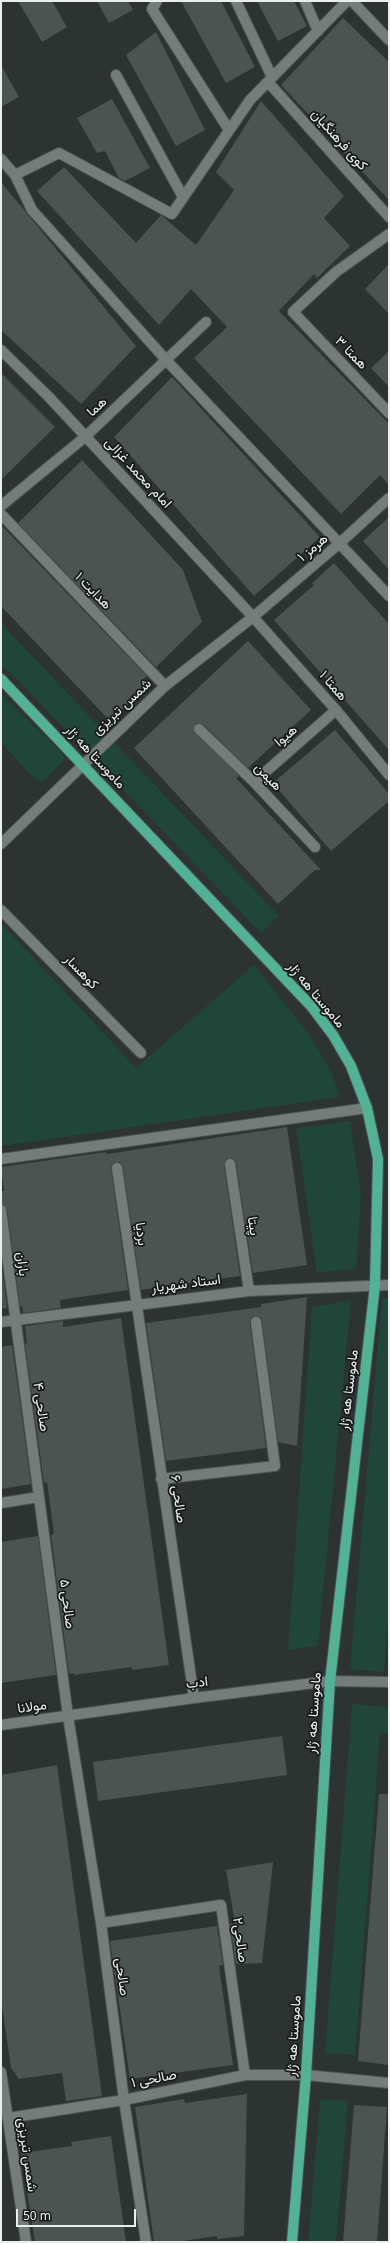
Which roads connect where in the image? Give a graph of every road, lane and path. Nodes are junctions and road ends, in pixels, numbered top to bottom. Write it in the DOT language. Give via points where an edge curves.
graph roads {
  1 [pos="157,1"];
  2 [pos="236,1"];
  3 [pos="305,1"];
  4 [pos="347,1"];
  5 [pos="352,1"];
  6 [pos="318,31"];
  7 [pos="389,40"];
  8 [pos="116,75"];
  9 [pos="270,80"];
  10 [pos="229,130"];
  11 [pos="1,159"];
  12 [pos="15,175"];
  13 [pos="184,197"];
  14 [pos="389,217"];
  15 [pos="388,236"];
  16 [pos="206,322"];
  17 [pos="1,350"];
  18 [pos="167,361"];
  19 [pos="389,413"];
  20 [pos="85,437"];
  21 [pos="389,498"];
  22 [pos="1,506"];
  23 [pos="1,514"];
  24 [pos="341,542"];
  25 [pos="389,596"];
  26 [pos="253,617"];
  27 [pos="1,679"];
  28 [pos="164,686"];
  29 [pos="336,710"];
  30 [pos="199,730"];
  31 [pos="82,764"];
  32 [pos="389,775"];
  33 [pos="254,782"];
  34 [pos="1,844"];
  35 [pos="315,847"];
  36 [pos="1,910"];
  37 [pos="141,1053"];
  38 [pos="367,1108"];
  39 [pos="1,1159"];
  40 [pos="230,1164"];
  41 [pos="117,1168"];
  42 [pos="1,1210"];
  43 [pos="375,1284"];
  44 [pos="389,1285"];
  45 [pos="249,1291"];
  46 [pos="138,1304"];
  47 [pos="15,1320"];
  48 [pos="1,1322"];
  49 [pos="256,1322"];
  50 [pos="161,1479"];
  51 [pos="39,1497"];
  52 [pos="1,1503"];
  53 [pos="330,1681"];
  54 [pos="389,1682"];
  55 [pos="194,1698"];
  56 [pos="68,1716"];
  57 [pos="1,1725"];
  58 [pos="101,1923"];
  59 [pos="1,2072"];
  60 [pos="306,2075"];
  61 [pos="245,2076"];
  62 [pos="389,2082"];
  63 [pos="124,2100"];
  64 [pos="8,2118"];
  65 [pos="26,2242"];
  66 [pos="146,2242"];
  67 [pos="292,2242"];
  1 -- 10 [label="street" via="152,9"];
  2 -- 9 [label="street, کوی فرهنگیان"];
  3 -- 6 [label="street"];
  4 -- 6 [label="street"];
  5 -- 7 [label="street"];
  6 -- 9 [label="street"];
  8 -- 13 [label="street"];
  9 -- 10 [label="street" via="250,100"];
  9 -- 14 [label="street, کوی فرهنگیان"];
  10 -- 13 [label="street"];
  11 -- 12 [label="street"];
  12 -- 13 [label="street" via="59,153 172,214"];
  12 -- 18 [label="street" via="32,210"];
  15 -- 19 [label="street, همتا ۳" via="336,272 293,312"];
  16 -- 18 [label="street, هما"];
  17 -- 20 [label="street, امام محمد غزالی"];
  18 -- 20 [label="street, هما"];
  18 -- 24 [label="street"];
  20 -- 22 [label="street, هما"];
  20 -- 26 [label="street, امام محمد غزالی"];
  21 -- 24 [label="street, هرمز ۱"];
  23 -- 28 [label="street, هدایت ۱"];
  24 -- 25 [label="street"];
  24 -- 26 [label="street, هرمز ۱"];
  26 -- 28 [label="street, شمس تبریزی"];
  26 -- 29 [label="street, همتا ۱"];
  27 -- 31 [label="main road, ماموستا هه ژار"];
  28 -- 31 [label="street, شمس تبریزی"];
  29 -- 32 [label="street, همتا ۱"];
  29 -- 33 [label="street, هیوا"];
  30 -- 33 [label="street, هیمن"];
  31 -- 34 [label="street, شمس تبریزی"];
  31 -- 38 [label="main road, ماموستا هه ژار" via="311,1006 333,1035 351,1066"];
  33 -- 35 [label="street, هیمن"];
  36 -- 37 [label="street, کوهسار"];
  38 -- 39 [label="street"];
  38 -- 43 [label="main road, ماموستا هه ژار" via="378,1159"];
  40 -- 45 [label="street, پیتا"];
  41 -- 46 [label="street, بردیا"];
  42 -- 47 [label="street, باران"];
  43 -- 44 [label="street, استاد شهریار"];
  43 -- 45 [label="street, استاد شهریار"];
  43 -- 53 [label="main road, ماموستا هه ژار"];
  45 -- 46 [label="street, استاد شهریار"];
  46 -- 47 [label="street, استاد شهریار"];
  46 -- 50 [label="street, صالحی ۶"];
  47 -- 48 [label="street, استاد شهریار"];
  47 -- 51 [label="street, صالحی ۴"];
  49 -- 50 [label="street" via="275,1466"];
  50 -- 55 [label="street, صالحی ۶"];
  51 -- 52 [label="street"];
  51 -- 56 [label="street, صالحی ۵"];
  53 -- 54 [label="street, ادب"];
  53 -- 55 [label="street, ادب"];
  53 -- 60 [label="main road, ماموستا هه ژار"];
  55 -- 56 [label="street, ادب"];
  56 -- 57 [label="street, مولانا"];
  56 -- 58 [label="street, صالحی"];
  58 -- 61 [label="street, صالحی۲" via="221,1905"];
  58 -- 63 [label="street, صالحی"];
  59 -- 64 [label="street, شمس تبریزی"];
  60 -- 61 [label="street, صالحی ۱"];
  60 -- 62 [label="street, صالحی ۱"];
  60 -- 67 [label="main road, ماموستا هه ژار"];
  61 -- 63 [label="street, صالحی ۱"];
  63 -- 64 [label="street, صالحی ۱"];
  63 -- 66 [label="street, صالحی"];
  64 -- 65 [label="street, شمس تبریزی"];
}
